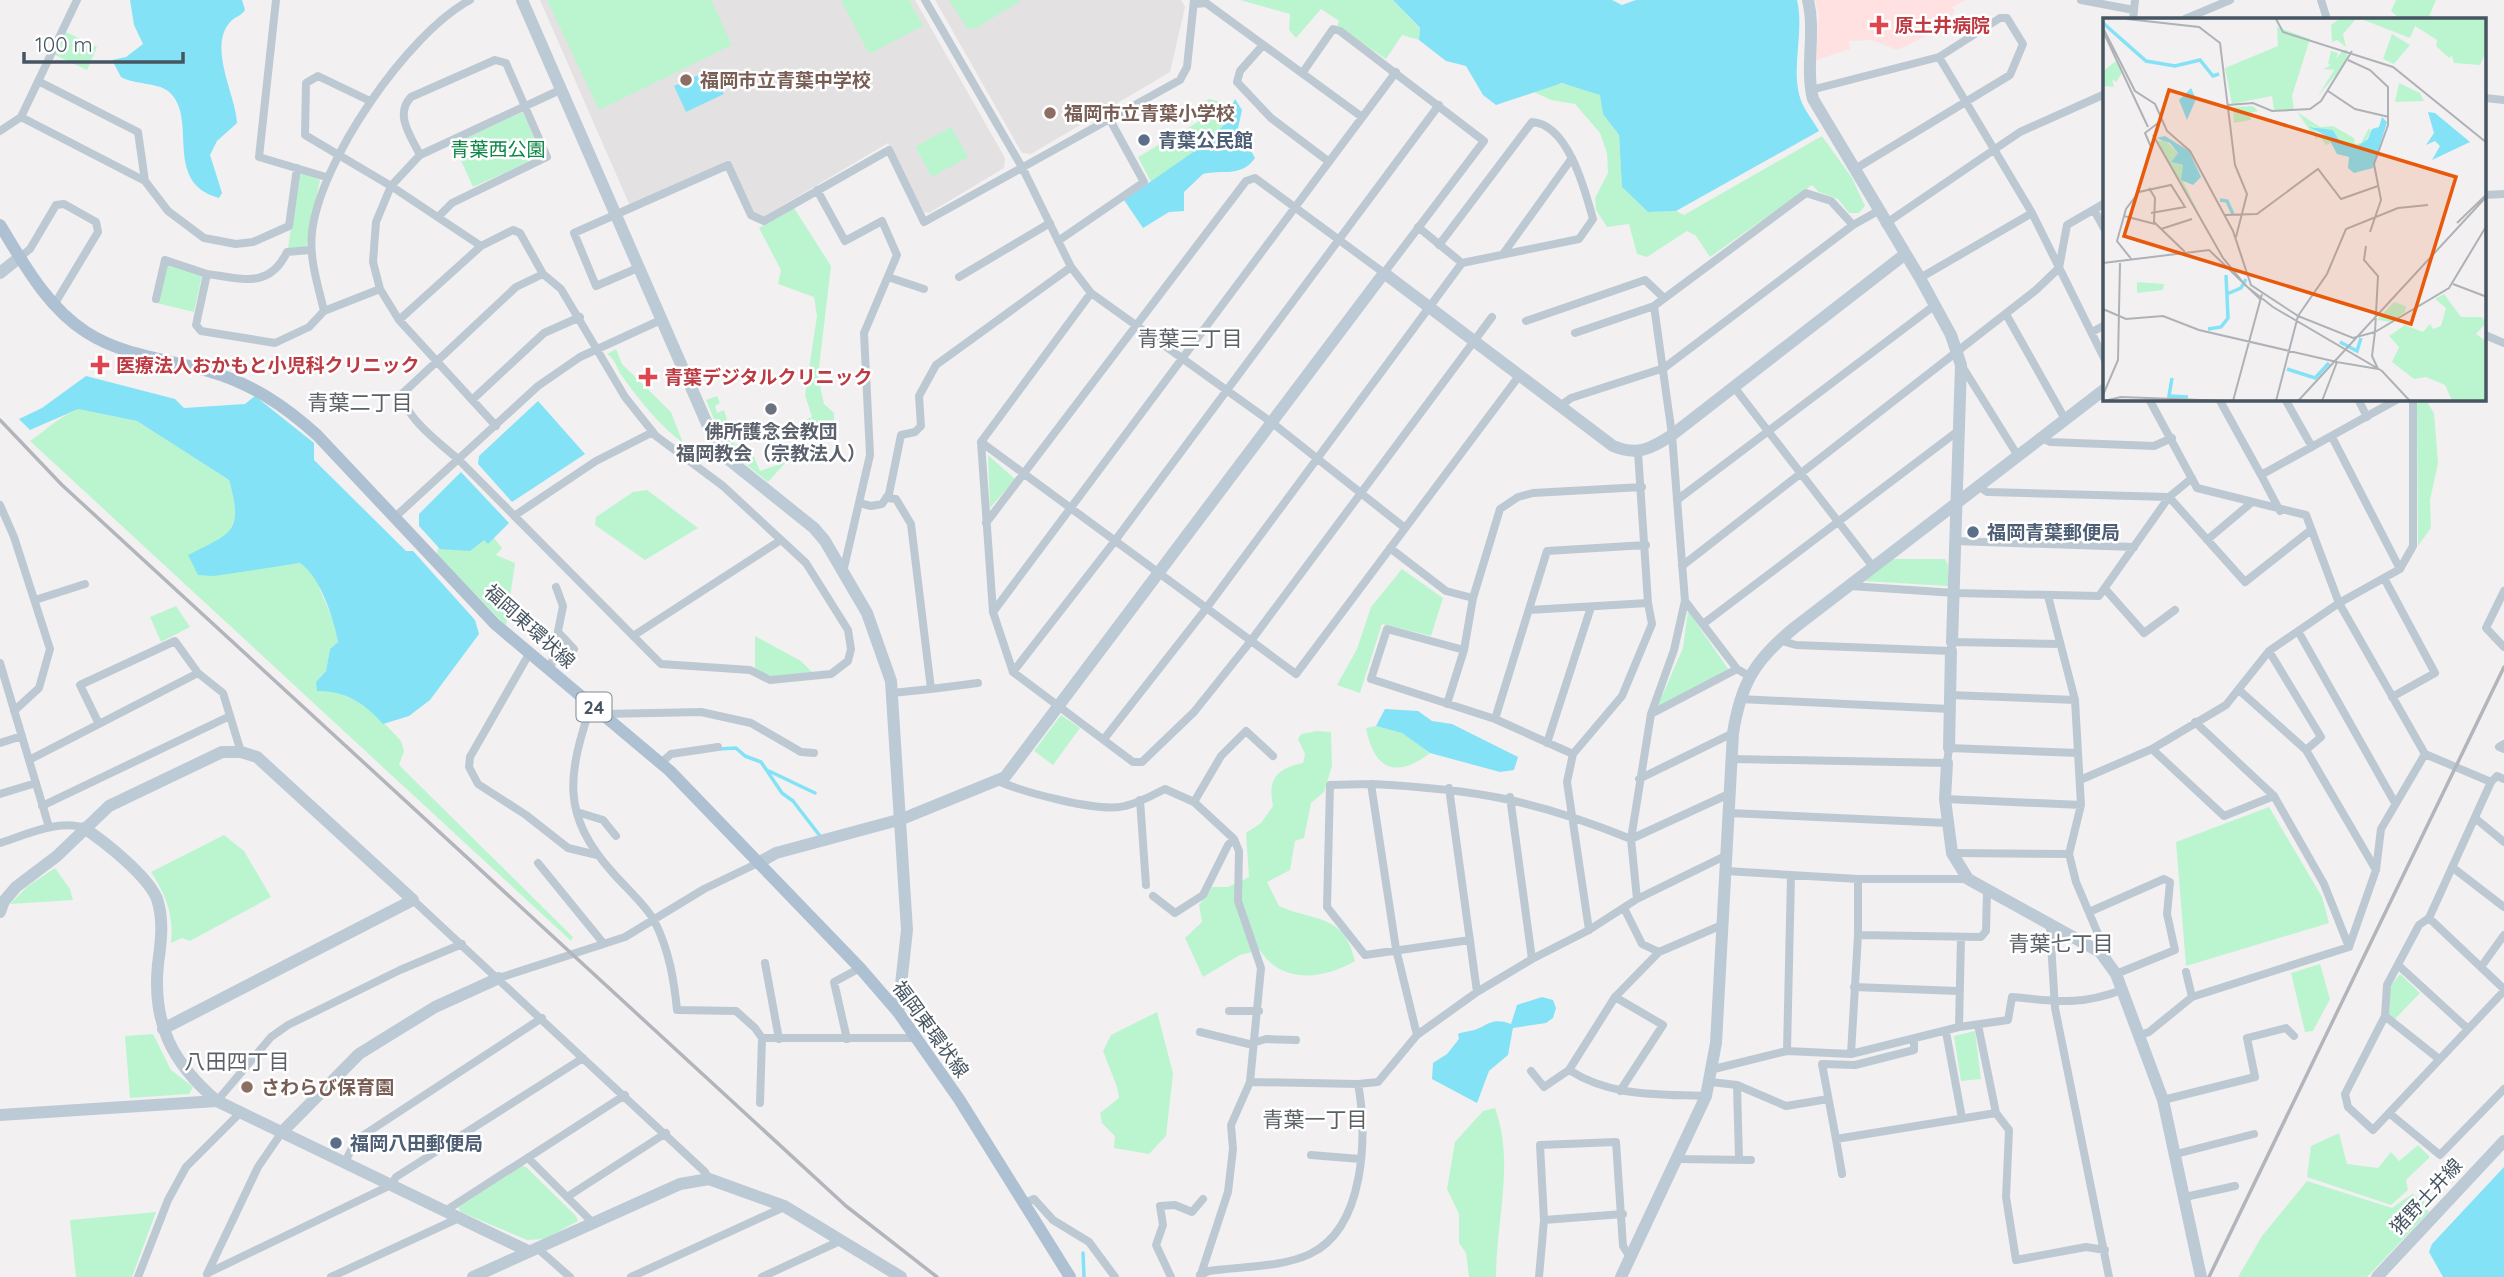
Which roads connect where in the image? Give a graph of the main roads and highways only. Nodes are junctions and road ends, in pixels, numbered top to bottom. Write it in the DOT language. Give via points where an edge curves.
graph roads {
  1 [pos="0,225"];
  2 [pos="1070,1277"];
  1 -- 2 [label="main road, 福岡東環状線 / 24" via="54,305 86,332 111,346 242,383 269,397 317,435 495,624 661,763 718,818 898,1012"];
}
